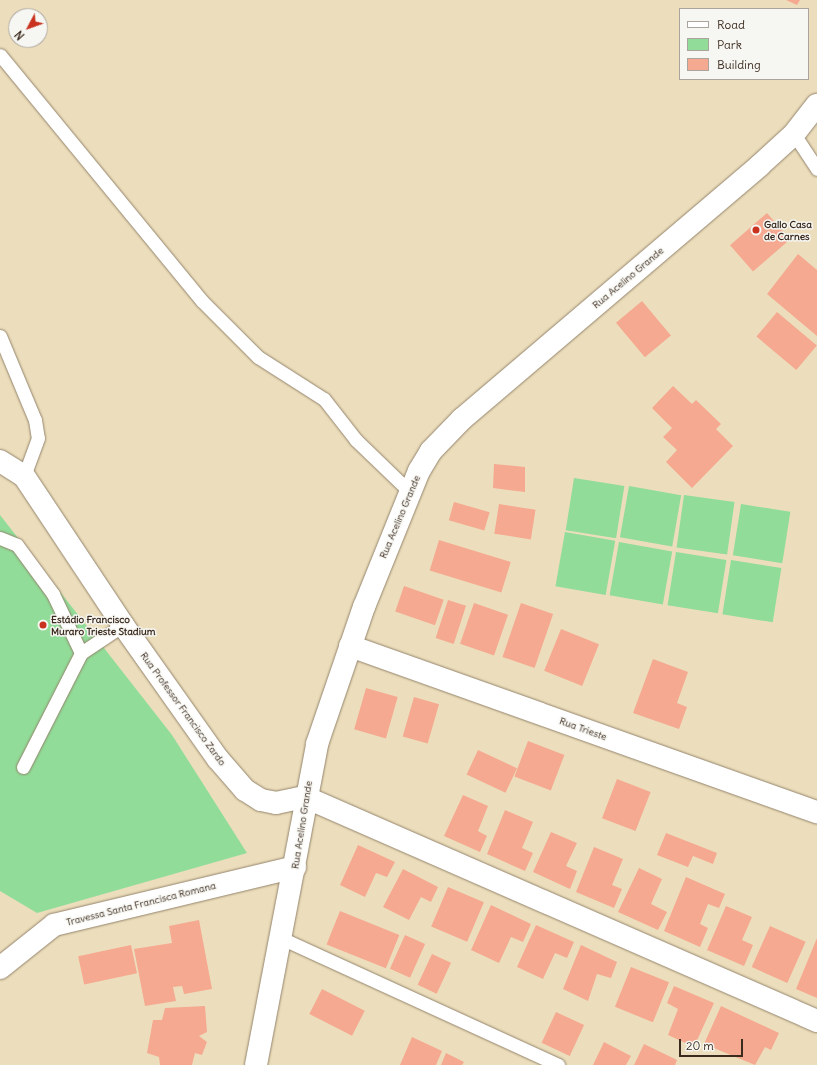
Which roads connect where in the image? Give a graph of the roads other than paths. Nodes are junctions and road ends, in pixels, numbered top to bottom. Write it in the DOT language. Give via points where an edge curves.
graph roads {
  1 [pos="0,55"];
  2 [pos="814,115"];
  3 [pos="794,134"];
  4 [pos="817,169"];
  5 [pos="0,336"];
  6 [pos="0,461"];
  7 [pos="24,476"];
  8 [pos="409,492"];
  9 [pos="0,538"];
  10 [pos="123,625"];
  11 [pos="350,646"];
  12 [pos="81,653"];
  13 [pos="23,767"];
  14 [pos="305,797"];
  15 [pos="817,812"];
  16 [pos="295,867"];
  17 [pos="282,938"];
  18 [pos="0,968"];
  19 [pos="817,1021"];
  20 [pos="256,1065"];
  21 [pos="558,1065"];
  1 -- 8 [label="lane" via="202,301 258,357 324,399 356,440"];
  2 -- 3 [label="street, Rua Acelino Grande"];
  3 -- 4 [label="lane"];
  3 -- 8 [label="street, Rua Acelino Grande" via="462,419 431,451"];
  5 -- 7 [label="lane" via="35,420 38,438"];
  6 -- 7 [label="street, Rua Professor Francisco Zardo"];
  7 -- 10 [label="street, Rua Professor Francisco Zardo"];
  8 -- 11 [label="street, Rua Acelino Grande"];
  9 -- 12 [label="lane" via="17,545 53,594"];
  10 -- 12 [label="lane"];
  10 -- 14 [label="street, Rua Professor Francisco Zardo" via="218,759 246,790 261,800 276,803"];
  11 -- 14 [label="street, Rua Acelino Grande" via="316,744"];
  11 -- 15 [label="street, Rua Trieste"];
  12 -- 13 [label="lane"];
  14 -- 16 [label="street, Rua Acelino Grande"];
  14 -- 19 [label="street"];
  16 -- 17 [label="street, Rua Acelino Grande"];
  16 -- 18 [label="street, Travessa Santa Francisca Romana" via="54,925"];
  17 -- 20 [label="street, Rua Acelino Grande"];
  17 -- 21 [label="lane"];
}
